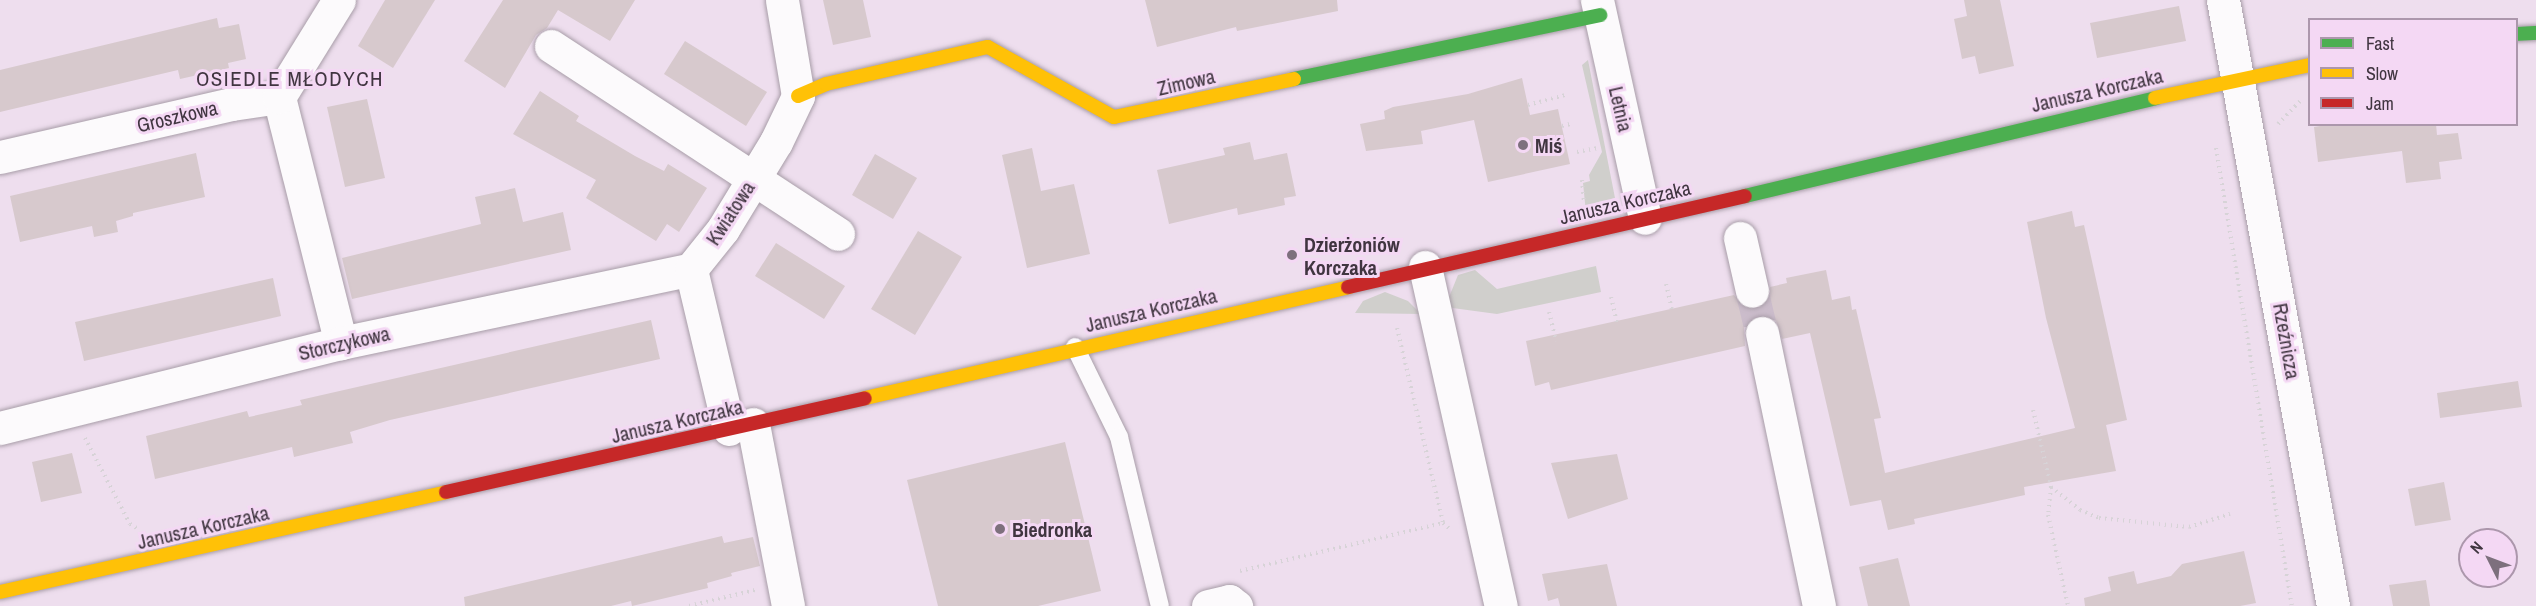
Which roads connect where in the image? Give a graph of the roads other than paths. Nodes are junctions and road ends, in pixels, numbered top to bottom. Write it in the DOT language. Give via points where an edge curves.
graph roads {
  1 [pos="339,0"];
  2 [pos="782,0"];
  3 [pos="2223,0"];
  4 [pos="1598,8"];
  5 [pos="2536,33"];
  6 [pos="2518,34"];
  7 [pos="551,46"];
  8 [pos="2308,65"];
  9 [pos="2240,77"];
  10 [pos="798,96"];
  11 [pos="279,97"];
  12 [pos="0,158"];
  13 [pos="753,178"];
  14 [pos="1731,199"];
  15 [pos="1645,218"];
  16 [pos="838,234"];
  17 [pos="1740,238"];
  18 [pos="1425,267"];
  19 [pos="691,269"];
  20 [pos="1752,291"];
  21 [pos="1761,333"];
  22 [pos="341,343"];
  23 [pos="1075,347"];
  24 [pos="741,426"];
  25 [pos="0,428"];
  26 [pos="0,592"];
  27 [pos="786,595"];
  28 [pos="1160,606"];
  29 [pos="1208,606"];
  30 [pos="1236,606"];
  31 [pos="1501,606"];
  32 [pos="1819,606"];
  33 [pos="2333,606"];
  1 -- 11 [label="street"];
  2 -- 10 [label="street"];
  3 -- 9 [label="street, Rzeźnicza"];
  4 -- 10 [label="street, Zimowa" via="1114,117 988,47 826,84"];
  4 -- 15 [label="street, Letnia"];
  5 -- 6 [label="street"];
  7 -- 13 [label="street"];
  8 -- 9 [label="street, Janusza Korczaka"];
  9 -- 14 [label="street, Janusza Korczaka"];
  9 -- 33 [label="street, Rzeźnicza"];
  10 -- 13 [label="street, Kwiatowa"];
  11 -- 12 [label="street, Groszkowa" via="232,104"];
  11 -- 22 [label="street"];
  13 -- 16 [label="street"];
  13 -- 19 [label="street, Kwiatowa" via="723,229"];
  14 -- 15 [label="street, Janusza Korczaka"];
  14 -- 17 [label="lane"];
  15 -- 18 [label="street, Janusza Korczaka"];
  17 -- 20 [label="street"];
  18 -- 23 [label="street, Janusza Korczaka"];
  18 -- 31 [label="street"];
  19 -- 22 [label="street, Storczykowa"];
  19 -- 24 [label="street"];
  21 -- 32 [label="street"];
  22 -- 25 [label="street, Storczykowa"];
  23 -- 24 [label="street, Janusza Korczaka"];
  23 -- 28 [label="lane" via="1119,437"];
  24 -- 26 [label="street, Janusza Korczaka"];
  24 -- 27 [label="street"];
  29 -- 30 [label="street" via="1229,600"];
}
